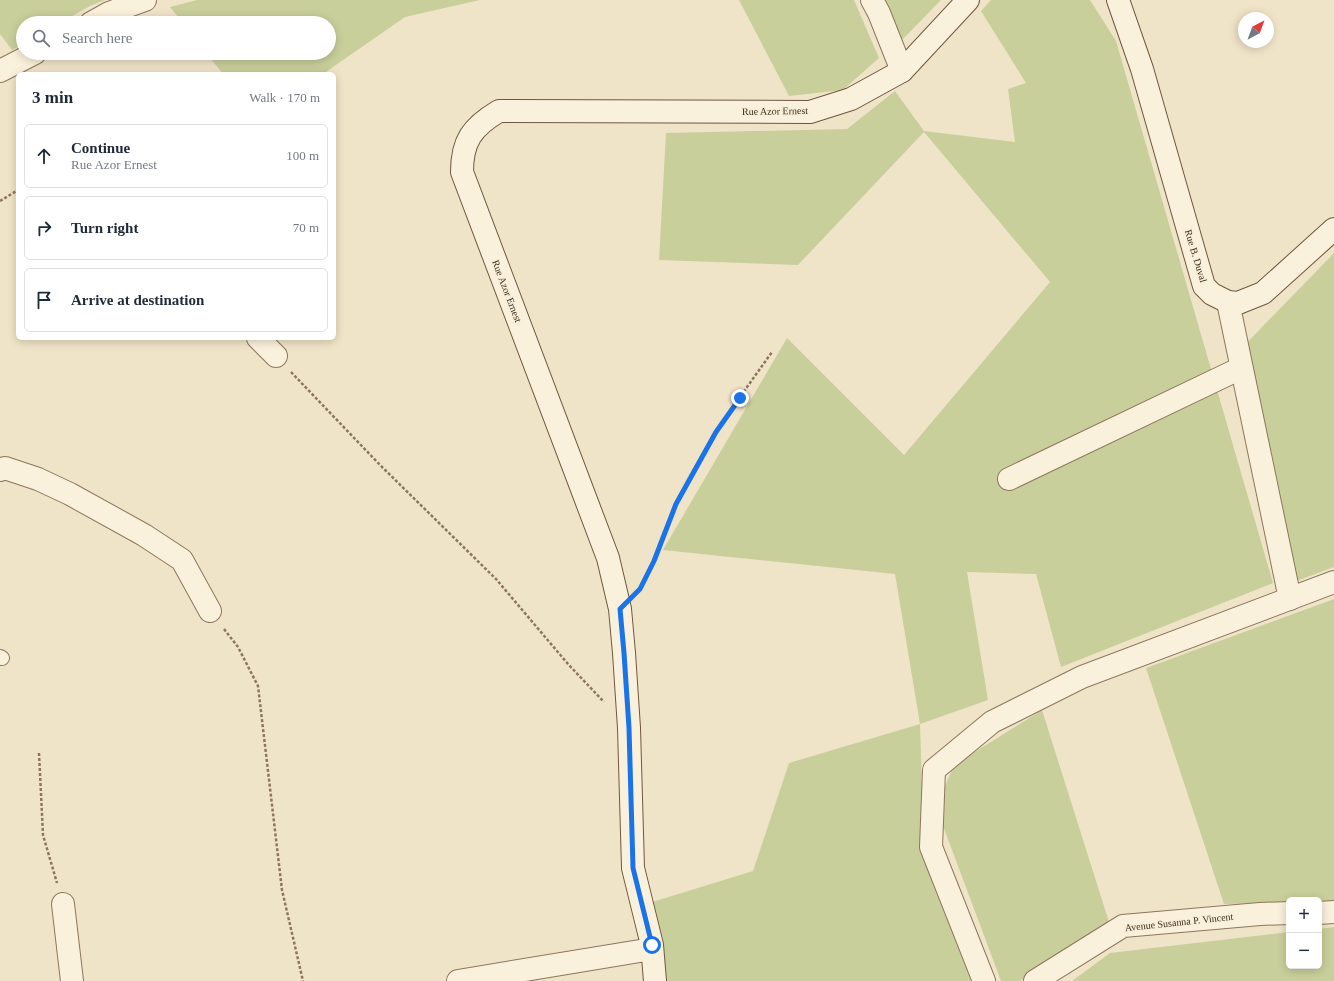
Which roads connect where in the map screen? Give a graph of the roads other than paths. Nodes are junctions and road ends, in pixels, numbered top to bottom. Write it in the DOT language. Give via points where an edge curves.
graph roads {
  1 [pos="145,0"];
  2 [pos="872,0"];
  3 [pos="968,0"];
  4 [pos="1118,0"];
  5 [pos="104,16"];
  6 [pos="31,62"];
  7 [pos="0,71"];
  8 [pos="902,71"];
  9 [pos="1334,229"];
  10 [pos="1228,302"];
  11 [pos="260,340"];
  12 [pos="276,356"];
  13 [pos="1242,368"];
  14 [pos="0,470"];
  15 [pos="1009,479"];
  16 [pos="1334,582"];
  17 [pos="1290,599"];
  18 [pos="210,611"];
  19 [pos="63,904"];
  20 [pos="1334,912"];
  21 [pos="1286,913"];
  22 [pos="1322,913"];
  23 [pos="652,949"];
  24 [pos="72,981"];
  25 [pos="458,981"];
  26 [pos="655,981"];
  27 [pos="984,981"];
  28 [pos="1035,981"];
  1 -- 5 [label="street"];
  2 -- 8 [label="street"];
  3 -- 8 [label="street, Rue Azor Ernest"];
  4 -- 10 [label="street, Rue B. Duval" via="1142,69 1204,286 1212,294"];
  6 -- 7 [label="street"];
  8 -- 23 [label="street, Rue Azor Ernest" via="852,99 810,112 499,111 483,120 470,136 462,157 462,172 608,558 620,609 624,653 633,868"];
  9 -- 10 [label="street" via="1263,293 1238,303"];
  10 -- 13 [label="street"];
  11 -- 12 [label="street"];
  13 -- 15 [label="street"];
  13 -- 17 [label="street"];
  14 -- 18 [label="street" via="5,468 38,479 70,494 144,535 182,560"];
  16 -- 17 [label="street"];
  17 -- 27 [label="street" via="1082,677 992,722 934,770 931,847"];
  19 -- 24 [label="street"];
  20 -- 22 [label="street"];
  21 -- 28 [label="street, Avenue Susanna P. Vincent" via="1123,926"];
  23 -- 25 [label="street"];
  23 -- 26 [label="street, Rue Azor Ernest"];
}
